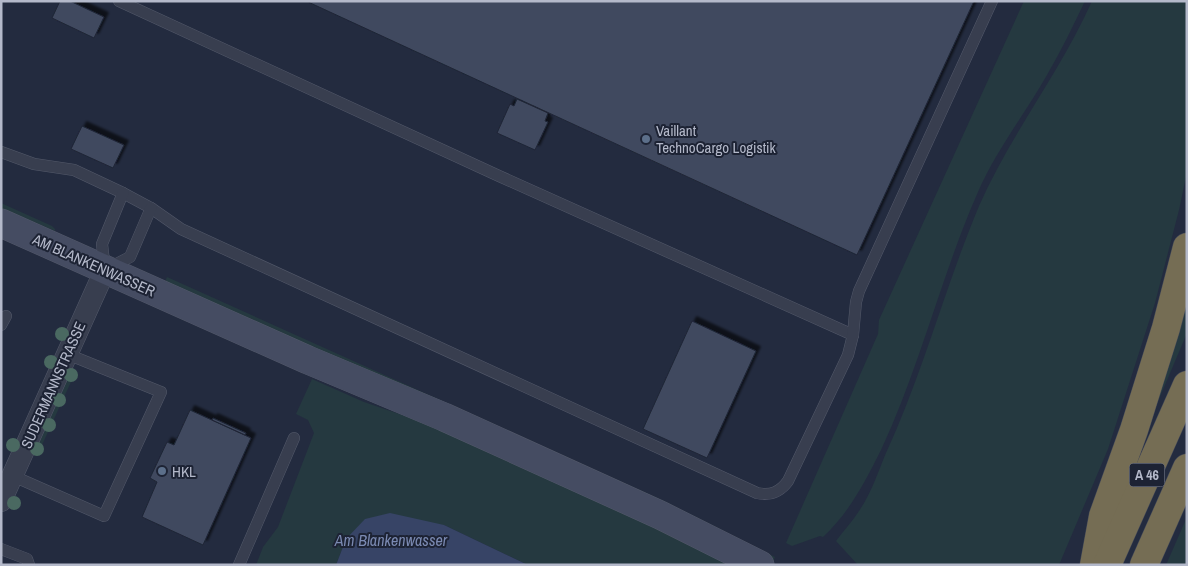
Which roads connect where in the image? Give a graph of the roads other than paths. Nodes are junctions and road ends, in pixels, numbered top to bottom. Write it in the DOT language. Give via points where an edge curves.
graph roads {
  1 [pos="119,1"];
  2 [pos="992,1"];
  3 [pos="1,152"];
  4 [pos="123,193"];
  5 [pos="151,208"];
  6 [pos="1,223"];
  7 [pos="1187,247"];
  8 [pos="105,270"];
  9 [pos="853,335"];
  10 [pos="67,354"];
  11 [pos="1187,385"];
  12 [pos="294,438"];
  13 [pos="1187,468"];
  14 [pos="12,476"];
  15 [pos="1,501"];
  16 [pos="1,549"];
  17 [pos="29,565"];
  18 [pos="239,565"];
  19 [pos="760,565"];
  20 [pos="1094,565"];
  21 [pos="1107,565"];
  22 [pos="1144,565"];
  1 -- 9 [label="lane"];
  2 -- 9 [label="lane" via="862,283 856,302"];
  3 -- 4 [label="lane" via="34,164 74,170"];
  4 -- 5 [label="lane"];
  4 -- 8 [label="lane" via="102,244"];
  5 -- 8 [label="lane" via="130,257"];
  5 -- 9 [label="lane" via="180,229 764,495 774,494 788,481 848,355"];
  6 -- 8 [label="street, AM BLANKENWASSER"];
  7 -- 20 [label="highway" via="1134,430 1103,516"];
  8 -- 10 [label="street, SUDERMANNSTRASSE"];
  8 -- 19 [label="street, AM BLANKENWASSER" via="444,417 660,515"];
  10 -- 14 [label="street, SUDERMANNSTRASSE"];
  10 -- 14 [label="lane" via="161,392 104,516"];
  11 -- 21 [label="highway, A 46"];
  12 -- 18 [label="lane"];
  13 -- 22 [label="highway"];
  14 -- 15 [label="street, SUDERMANNSTRASSE"];
  16 -- 17 [label="lane" via="27,559"];
}
